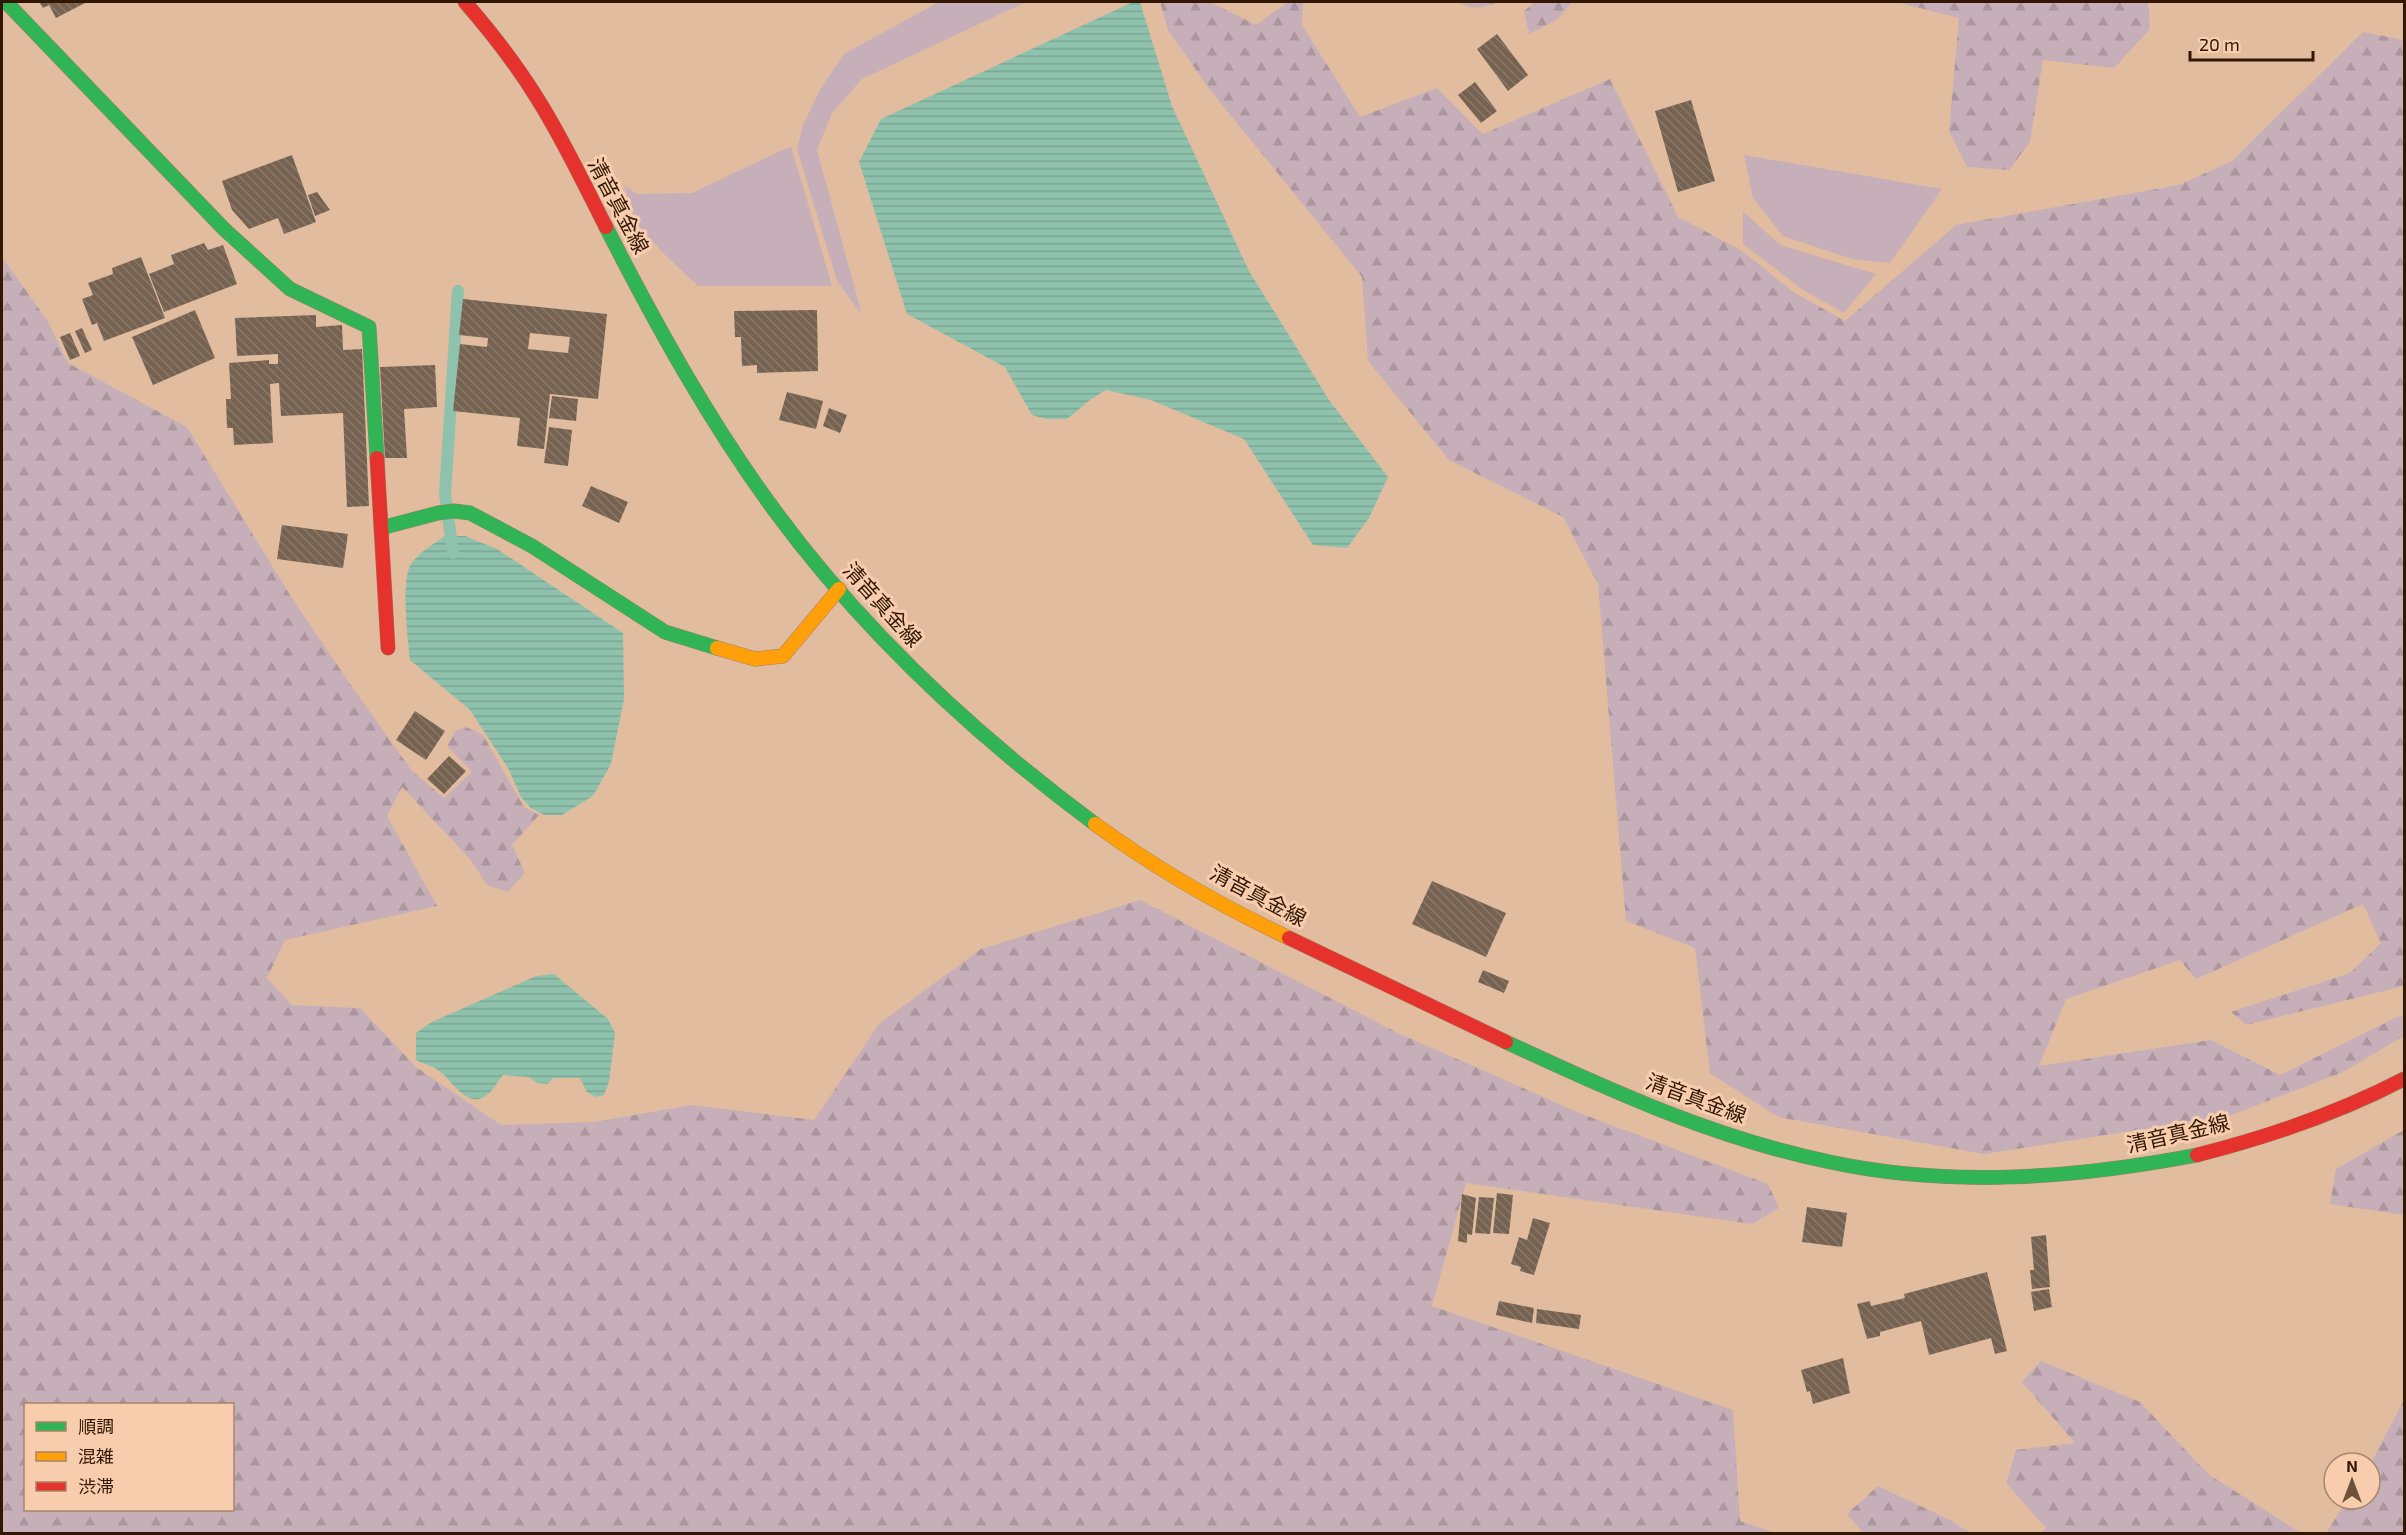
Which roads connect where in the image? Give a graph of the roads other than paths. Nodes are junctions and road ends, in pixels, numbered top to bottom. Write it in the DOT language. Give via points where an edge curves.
graph roads {
  1 [pos="6,2"];
  2 [pos="465,2"];
  3 [pos="381,528"];
  4 [pos="839,589"];
  5 [pos="388,648"];
  6 [pos="2404,1079"];
  1 -- 3 [label="main road" via="224,229 290,289 369,327"];
  2 -- 4 [label="main road, 清音真金線" via="495,37 545,111 682,369 744,469"];
  3 -- 4 [label="main road" via="438,513 470,513 532,546 665,632 755,659 783,656"];
  3 -- 5 [label="main road"];
  4 -- 6 [label="main road, 清音真金線" via="886,645 935,693 999,751 1102,830 1221,904 1554,1065 1702,1126 1787,1152 1855,1166 2007,1178 2082,1173 2202,1154 2317,1118"];
}
